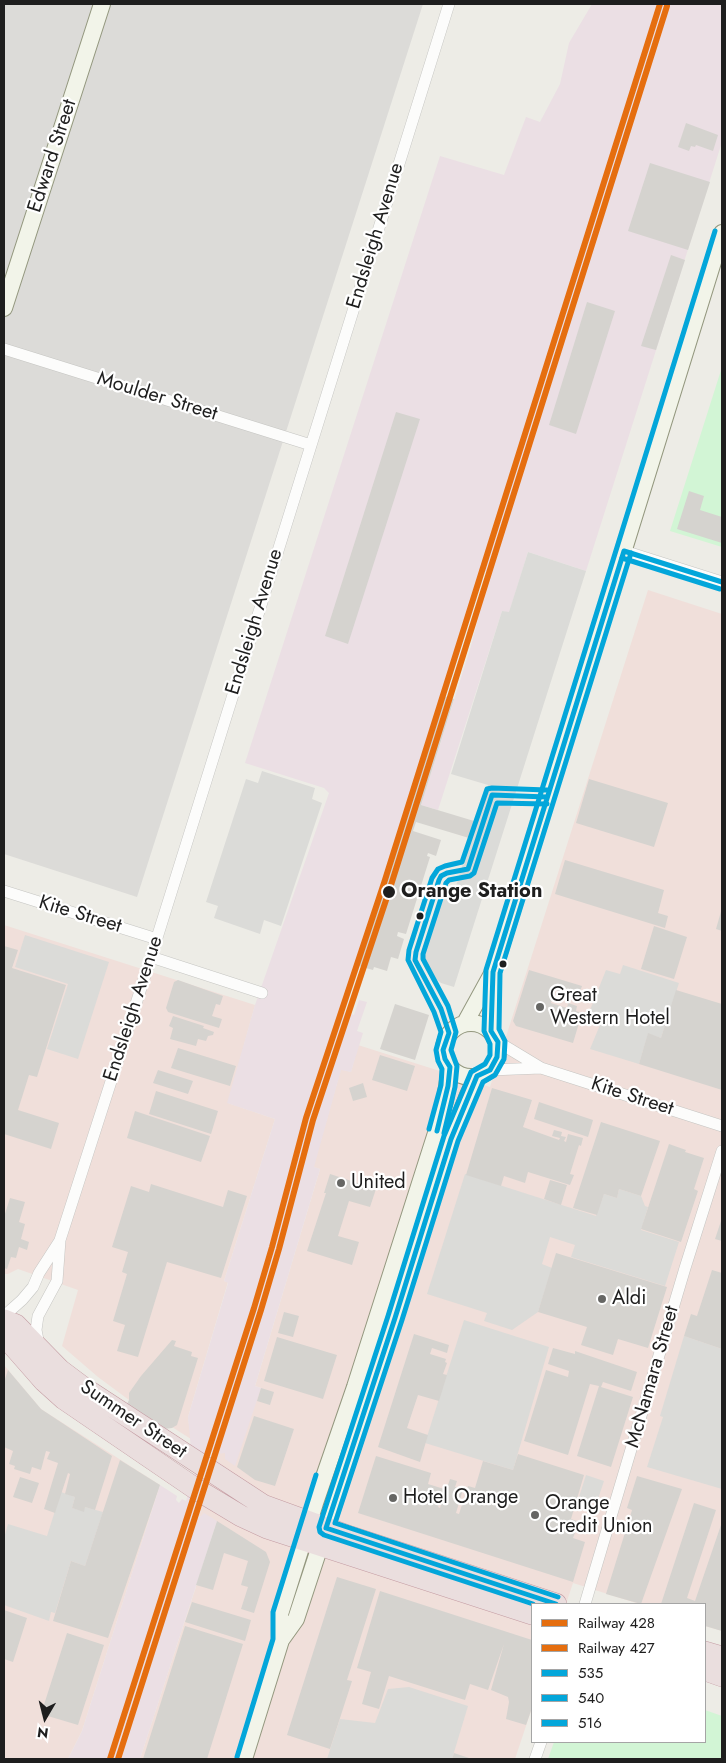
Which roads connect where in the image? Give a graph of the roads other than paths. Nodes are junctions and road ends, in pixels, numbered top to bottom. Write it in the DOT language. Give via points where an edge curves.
graph roads {
  1 [pos="102,4"];
  2 [pos="449,4"];
  3 [pos="722,233"];
  4 [pos="4,308"];
  5 [pos="4,349"];
  6 [pos="311,445"];
  7 [pos="624,551"];
  8 [pos="722,582"];
  9 [pos="4,891"];
  10 [pos="157,939"];
  11 [pos="151,957"];
  12 [pos="493,972"];
  13 [pos="262,993"];
  14 [pos="464,1023"];
  15 [pos="494,1036"];
  16 [pos="450,1068"];
  17 [pos="541,1068"];
  18 [pos="483,1073"];
  19 [pos="722,1126"];
  20 [pos="722,1151"];
  21 [pos="60,1240"];
  22 [pos="4,1316"];
  23 [pos="4,1320"];
  24 [pos="4,1333"];
  25 [pos="40,1348"];
  26 [pos="314,1534"];
  27 [pos="553,1603"];
  28 [pos="585,1603"];
  29 [pos="531,1614"];
  30 [pos="706,1652"];
  31 [pos="722,1657"];
  32 [pos="706,1670"];
  33 [pos="722,1676"];
  34 [pos="541,1743"];
  35 [pos="244,1759"];
  36 [pos="535,1759"];
  1 -- 4 [label="main road, Edward Street"];
  2 -- 6 [label="street, Endsleigh Avenue"];
  3 -- 7 [label="main road"];
  5 -- 6 [label="street, Moulder Street"];
  6 -- 10 [label="street, Endsleigh Avenue"];
  7 -- 8 [label="street"];
  7 -- 12 [label="main road"];
  9 -- 10 [label="street, Kite Street"];
  10 -- 11 [label="street, Endsleigh Avenue"];
  11 -- 13 [label="street"];
  11 -- 21 [label="street, Endsleigh Avenue"];
  12 -- 14 [label="main road"];
  12 -- 15 [label="main road"];
  14 -- 15 [label="main road" via="483,1025"];
  14 -- 16 [label="main road" via="456,1026 445,1041 445,1059"];
  15 -- 17 [label="street, Kite Street"];
  15 -- 18 [label="main road" via="498,1057"];
  16 -- 18 [label="main road" via="462,1076"];
  16 -- 26 [label="main road" via="437,1130 355,1387"];
  17 -- 18 [label="street, Kite Street"];
  17 -- 19 [label="street, Kite Street"];
  18 -- 26 [label="main road" via="468,1095 451,1139 395,1318"];
  20 -- 28 [label="street, McNamara Street"];
  21 -- 22 [label="street, Endsleigh Avenue" via="33,1287"];
  21 -- 25 [label="street, Endsleigh Avenue" via="57,1281 38,1316 36,1330"];
  23 -- 25 [label="highway, Summer Street" via="16,1324"];
  24 -- 26 [label="highway, Summer Street" via="44,1381 64,1399 220,1504 267,1528"];
  25 -- 26 [label="highway, Summer Street" via="60,1370 84,1388 245,1494"];
  26 -- 27 [label="highway, Summer Street"];
  26 -- 29 [label="highway, Summer Street"];
  26 -- 35 [label="main road" via="296,1619 281,1640"];
  30 -- 31 [label="highway"];
  32 -- 33 [label="highway"];
  34 -- 36 [label="street"];
}
